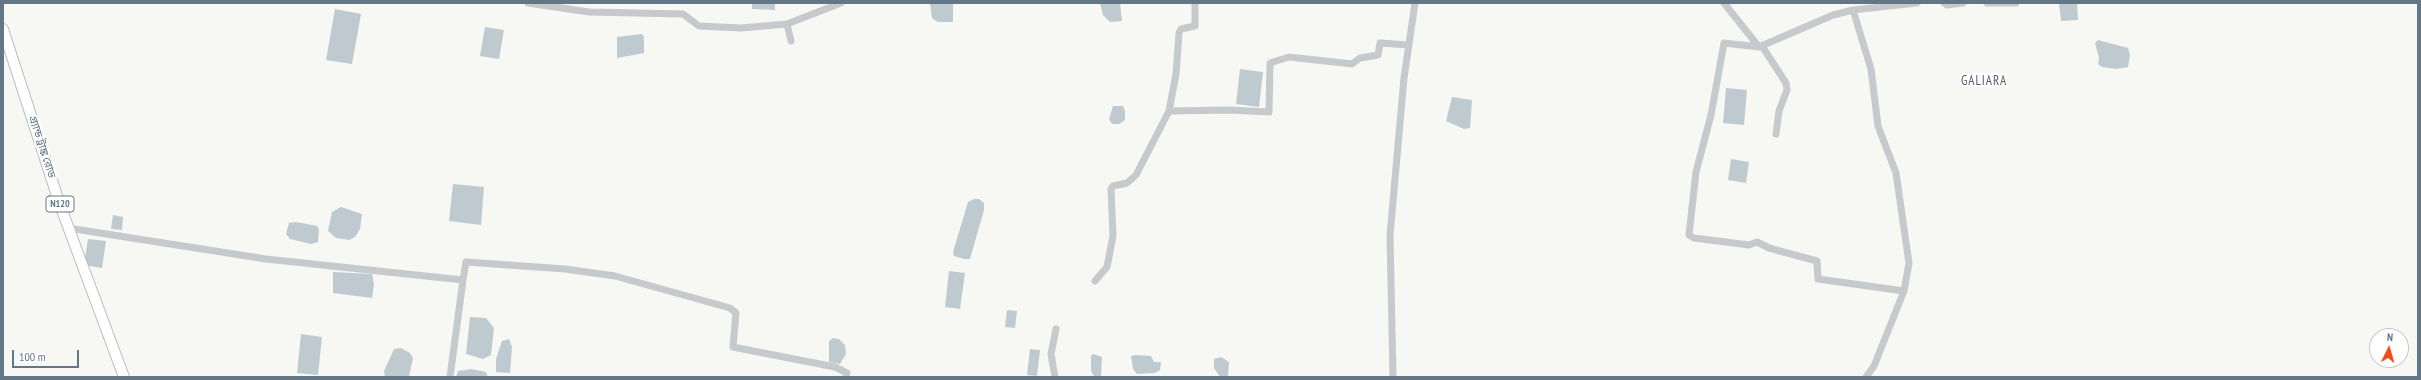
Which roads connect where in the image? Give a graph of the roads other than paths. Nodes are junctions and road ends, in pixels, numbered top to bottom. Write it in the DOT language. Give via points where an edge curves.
graph roads {
  1 [pos="528,3"];
  2 [pos="841,3"];
  3 [pos="1195,3"];
  4 [pos="1415,3"];
  5 [pos="1724,3"];
  6 [pos="1917,3"];
  7 [pos="1944,3"];
  8 [pos="1962,3"];
  9 [pos="1987,3"];
  10 [pos="2016,3"];
  11 [pos="1853,10"];
  12 [pos="787,24"];
  13 [pos="3,29"];
  14 [pos="791,41"];
  15 [pos="1409,45"];
  16 [pos="1761,46"];
  17 [pos="1169,111"];
  18 [pos="1776,134"];
  19 [pos="68,228"];
  20 [pos="463,280"];
  21 [pos="1095,281"];
  22 [pos="1904,291"];
  23 [pos="1056,329"];
  24 [pos="124,377"];
  25 [pos="450,377"];
  26 [pos="846,377"];
  27 [pos="1054,377"];
  28 [pos="1393,377"];
  29 [pos="1866,377"];
  1 -- 12 [label="street" via="589,12 683,14 699,26 741,28"];
  2 -- 12 [label="street"];
  3 -- 17 [label="street" via="1197,24 1181,29 1179,33 1176,74"];
  4 -- 15 [label="street"];
  5 -- 16 [label="street"];
  6 -- 11 [label="street"];
  7 -- 8 [label="street"];
  9 -- 10 [label="street"];
  11 -- 16 [label="street" via="1833,15"];
  11 -- 22 [label="street" via="1871,69 1878,126 1896,173 1909,263"];
  12 -- 14 [label="street"];
  13 -- 19 [label="highway, গ্র্যান্ড ট্রাঙ্ক রোড / N120"];
  15 -- 17 [label="street" via="1380,43 1378,55 1360,58 1352,64 1289,57 1270,63 1269,112"];
  15 -- 28 [label="street" via="1390,235"];
  16 -- 18 [label="street" via="1786,83 1787,90 1779,111"];
  16 -- 22 [label="street" via="1724,43 1711,115 1696,172 1689,235 1694,238 1749,245 1757,242 1769,248 1817,261 1818,279"];
  17 -- 21 [label="street" via="1136,175 1127,183 1113,186 1111,189 1113,236 1108,267"];
  19 -- 20 [label="street" via="266,259"];
  19 -- 24 [label="highway, গ্র্যান্ড ট্রাঙ্ক রোড / N120"];
  20 -- 25 [label="street"];
  20 -- 26 [label="street" via="466,262 565,269 615,276 730,308 736,313 733,347 835,367 847,373"];
  22 -- 29 [label="street" via="1874,366"];
  23 -- 27 [label="street" via="1051,354"];
}
